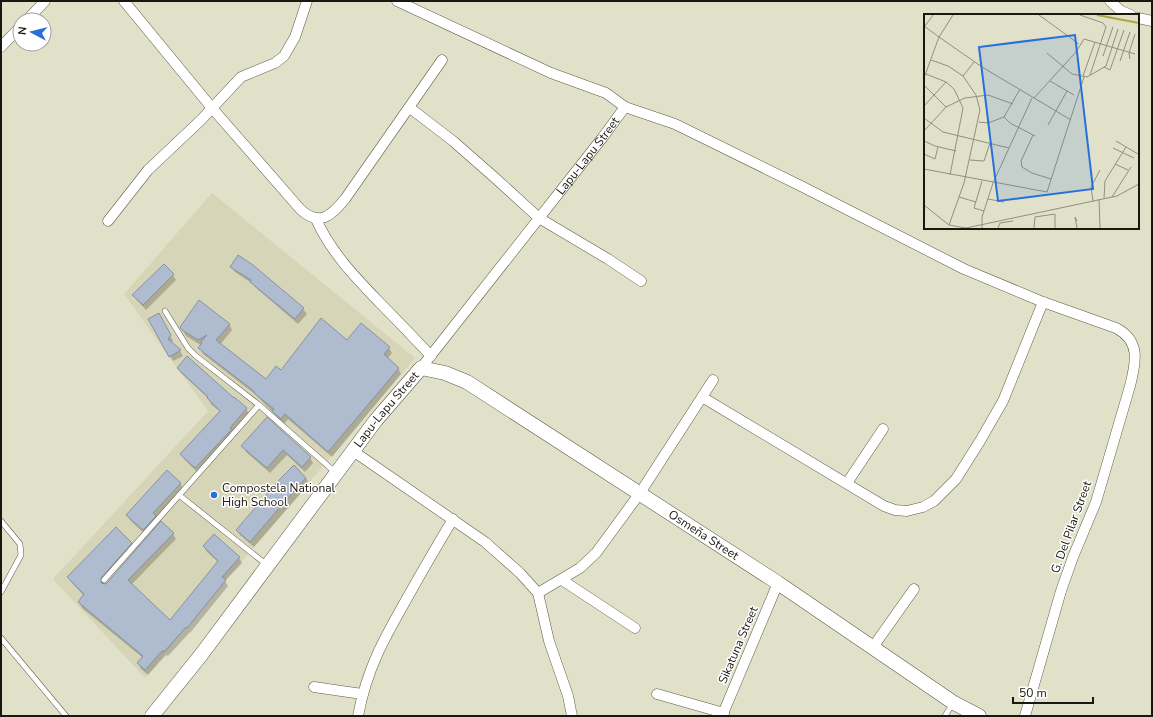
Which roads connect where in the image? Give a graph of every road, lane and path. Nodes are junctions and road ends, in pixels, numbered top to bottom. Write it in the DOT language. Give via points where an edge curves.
graph roads {
  1 [pos="45,1"];
  2 [pos="124,1"];
  3 [pos="307,1"];
  4 [pos="397,1"];
  5 [pos="1110,1"];
  6 [pos="35,12"];
  7 [pos="1128,14"];
  8 [pos="1139,18"];
  9 [pos="1152,21"];
  10 [pos="12,35"];
  11 [pos="1,47"];
  12 [pos="442,60"];
  13 [pos="625,107"];
  14 [pos="212,108"];
  15 [pos="410,108"];
  16 [pos="539,218"];
  17 [pos="316,219"];
  18 [pos="108,221"];
  19 [pos="642,281"];
  20 [pos="1043,302"];
  21 [pos="165,311"];
  22 [pos="431,356"];
  23 [pos="421,368"];
  24 [pos="713,380"];
  25 [pos="702,397"];
  26 [pos="259,405"];
  27 [pos="883,429"];
  28 [pos="352,451"];
  29 [pos="336,473"];
  30 [pos="847,483"];
  31 [pos="640,493"];
  32 [pos="179,495"];
  33 [pos="453,519"];
  34 [pos="1,520"];
  35 [pos="268,566"];
  36 [pos="104,580"];
  37 [pos="562,580"];
  38 [pos="778,583"];
  39 [pos="914,590"];
  40 [pos="1,592"];
  41 [pos="538,593"];
  42 [pos="635,628"];
  43 [pos="1,638"];
  44 [pos="873,647"];
  45 [pos="314,687"];
  46 [pos="362,694"];
  47 [pos="657,694"];
  48 [pos="954,702"];
  49 [pos="723,714"];
  50 [pos="66,716"];
  51 [pos="152,716"];
  52 [pos="358,716"];
  53 [pos="572,716"];
  54 [pos="945,716"];
  55 [pos="979,716"];
  56 [pos="1025,716"];
  1 -- 6 [label="street"];
  2 -- 14 [label="street"];
  3 -- 14 [label="street" via="295,37 284,56 275,63 241,77"];
  4 -- 13 [label="street" via="552,73 606,93"];
  5 -- 7 [label="street"];
  8 -- 9 [label="street"];
  10 -- 11 [label="street"];
  12 -- 15 [label="street"];
  13 -- 16 [label="street, Lapu-Lapu Street"];
  13 -- 20 [label="street" via="675,124 964,269"];
  14 -- 17 [label="street" via="301,210"];
  14 -- 18 [label="street" via="148,170"];
  15 -- 16 [label="street" via="453,142"];
  15 -- 17 [label="street" via="335,212"];
  16 -- 19 [label="street"];
  16 -- 22 [label="street, Lapu-Lapu Street"];
  17 -- 22 [label="street" via="322,234 336,254"];
  20 -- 30 [label="street" via="1003,400 956,479 944,492 923,507 907,511 895,510"];
  20 -- 56 [label="street, G. Del Pilar Street" via="1124,332 1134,347 1135,368 1096,502 1062,590"];
  21 -- 26 [label="lane" via="188,348"];
  22 -- 23 [label="street, Lapu-Lapu Street"];
  23 -- 28 [label="street, Lapu-Lapu Street"];
  23 -- 31 [label="street, Osmeña Street" via="445,373 467,382"];
  24 -- 25 [label="street"];
  25 -- 30 [label="street"];
  25 -- 31 [label="street"];
  26 -- 29 [label="lane"];
  26 -- 32 [label="lane"];
  27 -- 30 [label="street"];
  28 -- 29 [label="street, Lapu-Lapu Street"];
  28 -- 33 [label="street"];
  29 -- 35 [label="street, Lapu-Lapu Street"];
  31 -- 37 [label="street" via="596,553"];
  31 -- 38 [label="street, Osmeña Street"];
  32 -- 35 [label="lane"];
  32 -- 36 [label="lane"];
  33 -- 41 [label="street" via="504,557"];
  33 -- 46 [label="street" via="380,646"];
  34 -- 40 [label="lane" via="20,544 21,550 19,562"];
  35 -- 51 [label="street, Lapu-Lapu Street"];
  37 -- 41 [label="street"];
  37 -- 42 [label="street"];
  38 -- 44 [label="street, Osmeña Street"];
  38 -- 49 [label="street, Sikatuna Street"];
  39 -- 44 [label="street"];
  41 -- 53 [label="street" via="549,641 568,696"];
  43 -- 50 [label="lane"];
  44 -- 48 [label="street, Osmeña Street"];
  45 -- 46 [label="street"];
  46 -- 52 [label="street"];
  47 -- 49 [label="street"];
  48 -- 54 [label="lane"];
  48 -- 55 [label="street, Osmeña Street"];
}
